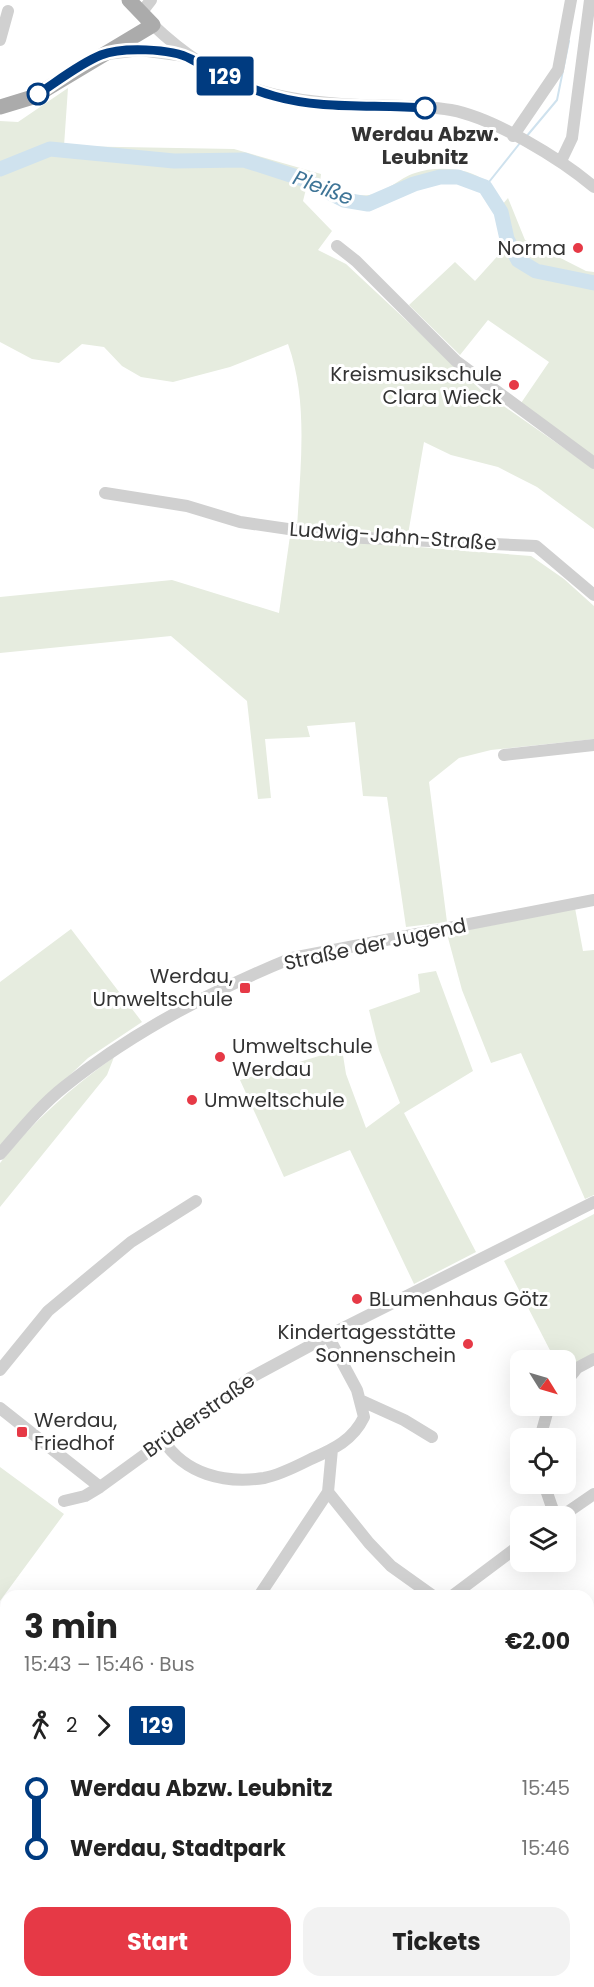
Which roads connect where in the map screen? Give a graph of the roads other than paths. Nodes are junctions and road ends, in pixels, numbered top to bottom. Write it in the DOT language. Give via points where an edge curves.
graph roads {
  1 [pos="129,0"];
  2 [pos="151,0"];
  3 [pos="570,0"];
  4 [pos="590,0"];
  5 [pos="8,11"];
  6 [pos="141,13"];
  7 [pos="153,25"];
  8 [pos="0,40"];
  9 [pos="102,55"];
  10 [pos="189,58"];
  11 [pos="0,107"];
  12 [pos="515,137"];
  13 [pos="561,161"];
  14 [pos="594,187"];
  15 [pos="337,246"];
  16 [pos="594,464"];
  17 [pos="105,493"];
  18 [pos="594,595"];
  19 [pos="594,745"];
  20 [pos="504,755"];
  21 [pos="594,900"];
  22 [pos="0,1154"];
  23 [pos="196,1201"];
  24 [pos="594,1202"];
  25 [pos="328,1336"];
  26 [pos="594,1359"];
  27 [pos="576,1369"];
  28 [pos="0,1370"];
  29 [pos="362,1401"];
  30 [pos="0,1408"];
  31 [pos="432,1437"];
  32 [pos="163,1440"];
  33 [pos="332,1449"];
  34 [pos="100,1486"];
  35 [pos="328,1492"];
  36 [pos="594,1494"];
  37 [pos="64,1500"];
  38 [pos="576,1506"];
  39 [pos="510,1552"];
  40 [pos="263,1590"];
  41 [pos="425,1590"];
  42 [pos="460,1590"];
  1 -- 6 [label="main road"];
  2 -- 6 [label="street"];
  3 -- 12 [label="street" via="558,70"];
  4 -- 13 [label="street" via="572,138"];
  5 -- 8 [label="street"];
  6 -- 7 [label="main road"];
  7 -- 9 [label="main road"];
  7 -- 10 [label="street"];
  9 -- 10 [label="street" via="140,50 172,52"];
  9 -- 11 [label="main road" via="33,97"];
  10 -- 12 [label="street" via="274,96 321,103 452,111"];
  12 -- 13 [label="street"];
  13 -- 14 [label="street"];
  15 -- 16 [label="street" via="456,361"];
  17 -- 18 [label="street, Ludwig-Jahn-Straße" via="187,506 240,522 343,537 536,546"];
  19 -- 20 [label="street"];
  21 -- 22 [label="street, Straße der Jugend" via="300,957 266,969 197,1001 121,1047 63,1088"];
  23 -- 28 [label="street" via="131,1242 48,1311"];
  24 -- 25 [label="street, Brüderstraße"];
  25 -- 29 [label="street"];
  25 -- 32 [label="street, Brüderstraße" via="250,1378"];
  26 -- 27 [label="street"];
  29 -- 31 [label="street"];
  29 -- 33 [label="street" via="364,1417 360,1425 353,1436"];
  30 -- 34 [label="street"];
  32 -- 33 [label="street" via="174,1458 198,1473 234,1479 265,1478"];
  32 -- 34 [label="street, Brüderstraße"];
  33 -- 35 [label="street"];
  34 -- 37 [label="street, Brüderstraße" via="85,1496"];
  35 -- 40 [label="street"];
  35 -- 41 [label="street" via="391,1566"];
  36 -- 38 [label="street"];
  39 -- 42 [label="street"];
}
